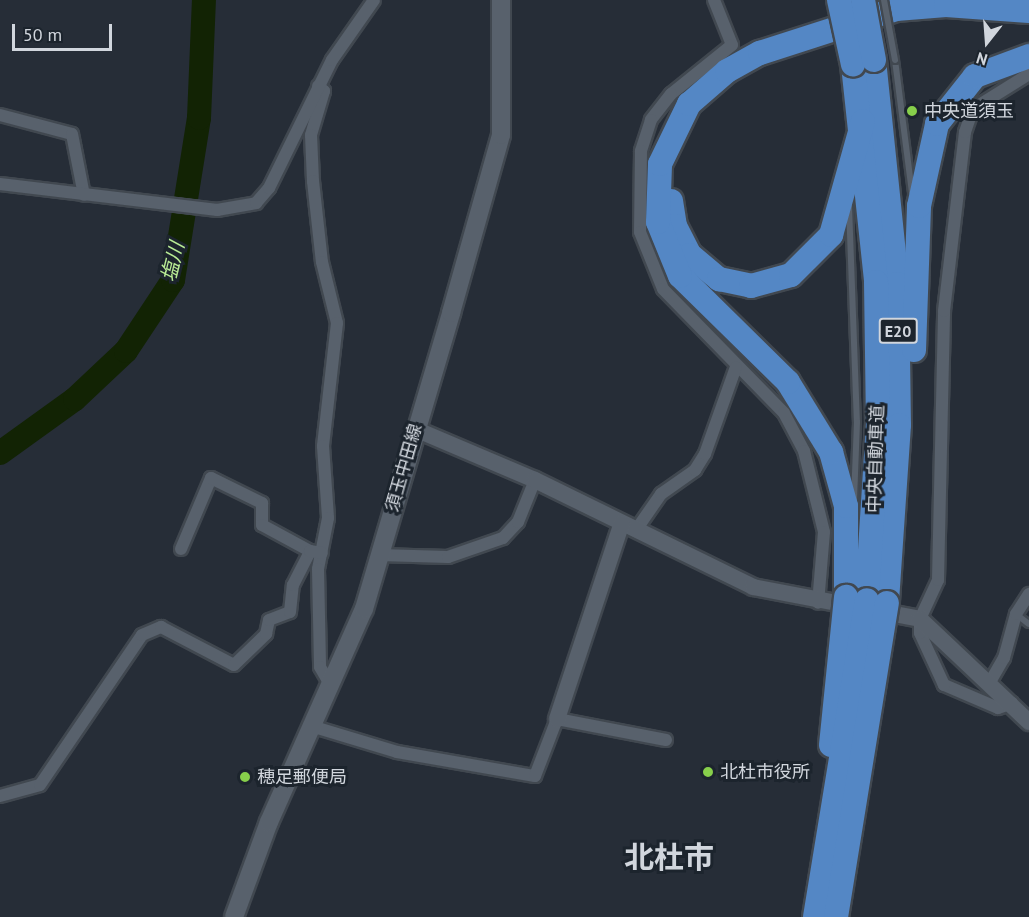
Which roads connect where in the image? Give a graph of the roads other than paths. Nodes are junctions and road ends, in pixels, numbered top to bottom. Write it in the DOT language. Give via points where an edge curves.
graph roads {
  1 [pos="374,0"];
  2 [pos="501,0"];
  3 [pos="714,0"];
  4 [pos="839,0"];
  5 [pos="863,0"];
  6 [pos="884,0"];
  7 [pos="1029,11"];
  8 [pos="1029,24"];
  9 [pos="1029,56"];
  10 [pos="874,62"];
  11 [pos="1029,74"];
  12 [pos="318,86"];
  13 [pos="0,115"];
  14 [pos="862,121"];
  15 [pos="0,184"];
  16 [pos="848,188"];
  17 [pos="84,195"];
  18 [pos="917,239"];
  19 [pos="736,367"];
  20 [pos="899,425"];
  21 [pos="415,429"];
  22 [pos="535,480"];
  23 [pos="629,527"];
  24 [pos="847,528"];
  25 [pos="181,549"];
  26 [pos="316,552"];
  27 [pos="379,555"];
  28 [pos="1029,594"];
  29 [pos="867,600"];
  30 [pos="818,603"];
  31 [pos="1016,614"];
  32 [pos="920,619"];
  33 [pos="1029,624"];
  34 [pos="990,682"];
  35 [pos="330,684"];
  36 [pos="1012,703"];
  37 [pos="557,719"];
  38 [pos="1029,722"];
  39 [pos="311,726"];
  40 [pos="666,740"];
  41 [pos="0,796"];
  42 [pos="240,899"];
  43 [pos="822,914"];
  44 [pos="234,917"];
  45 [pos="246,917"];
  1 -- 12 [label="street"];
  2 -- 21 [label="main road, 須玉中田線" via="501,135"];
  3 -- 19 [label="street" via="732,45 671,94 651,120 641,151 640,232 663,289"];
  4 -- 10 [label="highway, 中央自動車道 / E20, bridge"];
  5 -- 10 [label="highway, 中央自動車道 / E20, bridge"];
  6 -- 10 [label="lane, bridge"];
  7 -- 24 [label="highway" via="946,4 896,9 790,41 727,71 705,89 676,122 666,144 656,201 671,259 697,296 804,403 839,474"];
  8 -- 16 [label="highway" via="967,18 897,23 763,67 715,98 700,116 679,152 671,203 675,226 690,255 719,279 751,286 791,275 812,259 831,235"];
  9 -- 18 [label="highway" via="975,76 946,107 925,170"];
  10 -- 14 [label="highway, 中央自動車道 / E20"];
  10 -- 18 [label="lane"];
  10 -- 20 [label="highway, 中央自動車道 / E20" via="896,273"];
  11 -- 32 [label="street" via="973,109 965,132 944,310 938,580"];
  12 -- 17 [label="street" via="269,188 238,210"];
  12 -- 26 [label="street" via="324,91 311,135 313,181 322,262 337,323 323,446 328,518"];
  13 -- 17 [label="street" via="72,134"];
  14 -- 16 [label="highway"];
  14 -- 29 [label="highway, 中央自動車道 / E20" via="878,358"];
  15 -- 17 [label="street"];
  16 -- 24 [label="lane" via="857,422"];
  18 -- 20 [label="highway" via="914,362"];
  19 -- 23 [label="street" via="705,454 691,474 661,494"];
  19 -- 30 [label="street" via="784,413 816,485 824,532"];
  20 -- 29 [label="highway, 中央自動車道 / E20"];
  21 -- 22 [label="street"];
  21 -- 27 [label="main road, 須玉中田線"];
  22 -- 23 [label="street"];
  22 -- 27 [label="street" via="518,522 503,538 448,557"];
  23 -- 30 [label="street" via="753,587"];
  23 -- 37 [label="street"];
  24 -- 29 [label="highway"];
  25 -- 26 [label="street" via="211,478 262,503 262,525"];
  26 -- 35 [label="street" via="320,666"];
  26 -- 41 [label="street" via="293,585 290,612 269,620 266,634 234,665 161,627 151,630 40,785"];
  27 -- 35 [label="main road, 須玉中田線" via="364,609"];
  28 -- 31 [label="street"];
  29 -- 43 [label="highway, 中央自動車道 / E20, bridge"];
  30 -- 32 [label="street"];
  31 -- 33 [label="lane"];
  31 -- 34 [label="street" via="1004,658"];
  32 -- 34 [label="street"];
  32 -- 36 [label="street" via="920,633 944,685 998,708"];
  34 -- 36 [label="street"];
  35 -- 39 [label="main road, 須玉中田線"];
  36 -- 38 [label="street"];
  37 -- 39 [label="street" via="536,776 397,752"];
  37 -- 40 [label="street"];
  39 -- 42 [label="main road, 須玉中田線"];
  42 -- 44 [label="main road, 須玉中田線"];
  42 -- 45 [label="lane"];
}
